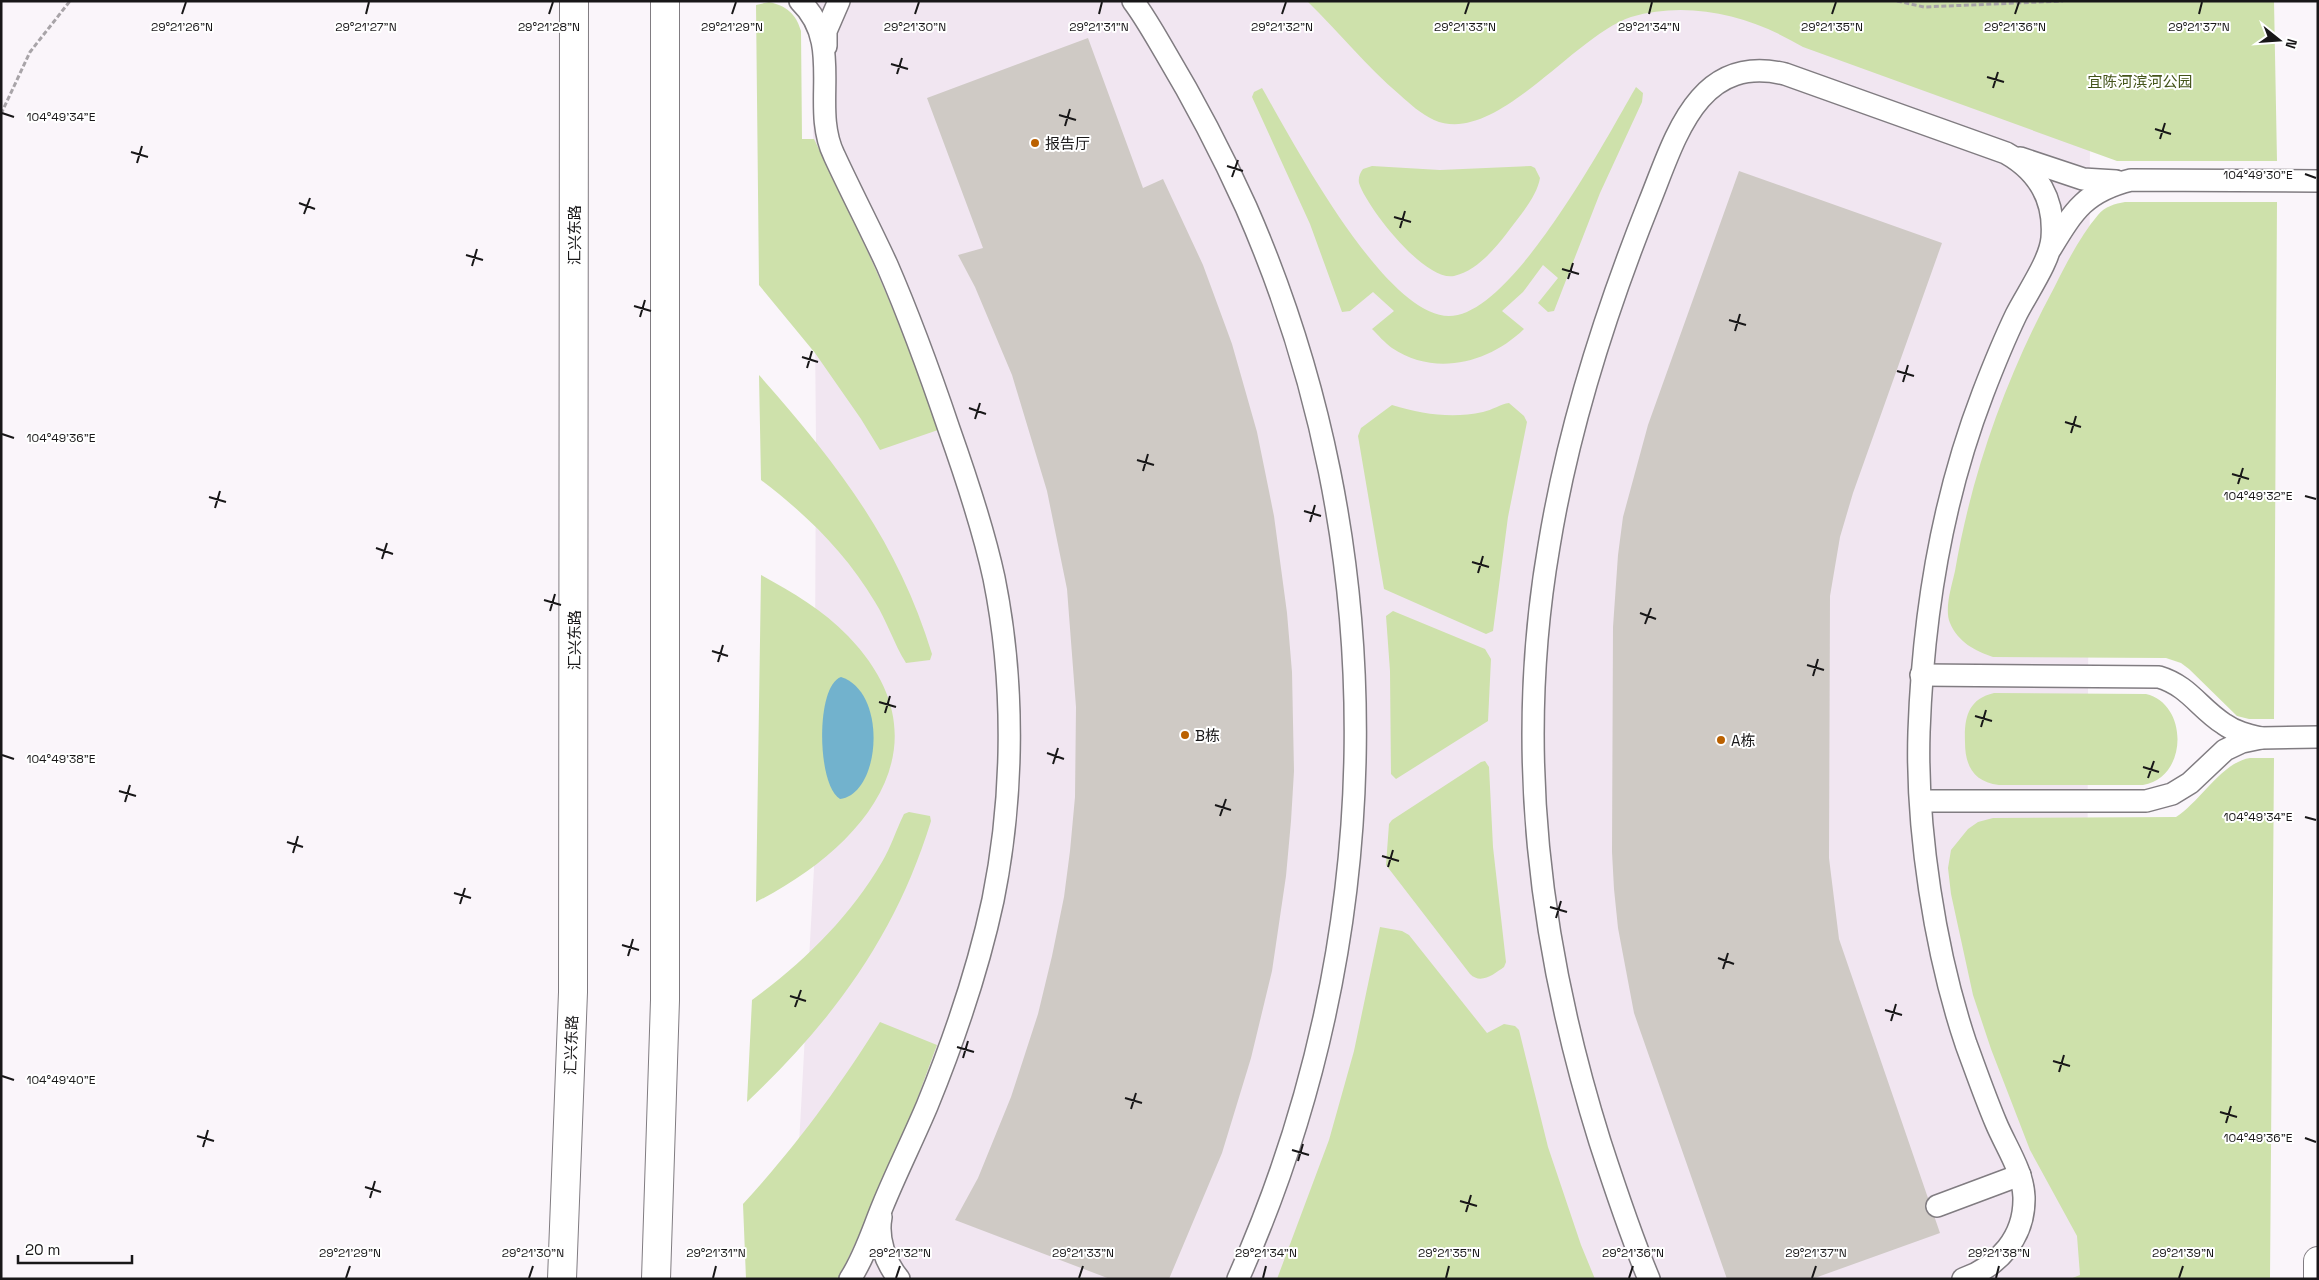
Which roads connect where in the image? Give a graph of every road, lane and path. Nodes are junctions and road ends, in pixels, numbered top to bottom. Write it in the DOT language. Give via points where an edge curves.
graph roads {
  1 [pos="70,1"];
  2 [pos="574,1"];
  3 [pos="665,1"];
  4 [pos="800,1"];
  5 [pos="840,1"];
  6 [pos="1133,1"];
  7 [pos="1897,1"];
  8 [pos="2063,1"];
  9 [pos="2036,3"];
  10 [pos="825,54"];
  11 [pos="1,114"];
  12 [pos="2006,152"];
  13 [pos="2132,180"];
  14 [pos="2318,181"];
  15 [pos="2045,259"];
  16 [pos="1921,674"];
  17 [pos="2318,737"];
  18 [pos="2261,738"];
  19 [pos="1921,801"];
  20 [pos="2020,1175"];
  21 [pos="884,1202"];
  22 [pos="1937,1206"];
  23 [pos="2318,1261"];
  24 [pos="562,1279"];
  25 [pos="656,1279"];
  26 [pos="850,1279"];
  27 [pos="899,1279"];
  28 [pos="1238,1279"];
  29 [pos="1649,1279"];
  30 [pos="1964,1279"];
  31 [pos="2318,1279"];
  1 -- 11 [label="path" via="30,52"];
  2 -- 24 [label="main road, 汇兴东路" via="574,992"];
  3 -- 25 [label="main road" via="665,1000"];
  4 -- 10 [label="lane" via="816,22"];
  5 -- 10 [label="lane" via="826,31"];
  6 -- 28 [label="lane" via="1180,76 1216,143 1277,284 1311,394 1330,470 1345,553 1352,631 1355,781 1347,884 1335,967 1317,1054 1299,1117"];
  7 -- 9 [label="path" via="1924,7"];
  8 -- 9 [label="path"];
  10 -- 21 [label="lane" via="826,125 831,151 900,297 933,382 980,522 998,604 1008,706 1005,818 993,900 952,1040"];
  12 -- 13 [label="lane" via="2083,179"];
  12 -- 15 [label="lane" via="2033,173 2047,197 2052,213 2052,241"];
  12 -- 29 [label="lane" via="1785,74 1756,69 1731,75 1706,92 1689,113 1636,236 1601,337 1565,467 1542,590 1534,695 1536,817 1544,907 1566,1019 1611,1175"];
  13 -- 14 [label="lane"];
  13 -- 15 [label="lane" via="2101,190 2085,202 2069,219"];
  15 -- 16 [label="lane" via="1997,357 1958,464 1931,582"];
  16 -- 18 [label="lane" via="2159,677 2189,692 2224,724 2243,734"];
  16 -- 19 [label="lane"];
  17 -- 18 [label="lane"];
  18 -- 19 [label="lane" via="2225,750 2190,783 2172,794 2146,801"];
  19 -- 20 [label="lane" via="1929,884 1950,987 1981,1084"];
  20 -- 22 [label="lane"];
  20 -- 30 [label="lane" via="2024,1196 2018,1232 1998,1260"];
  21 -- 26 [label="lane"];
  21 -- 27 [label="lane" via="880,1224 882,1244"];
  23 -- 31 [label="main road"];
}
